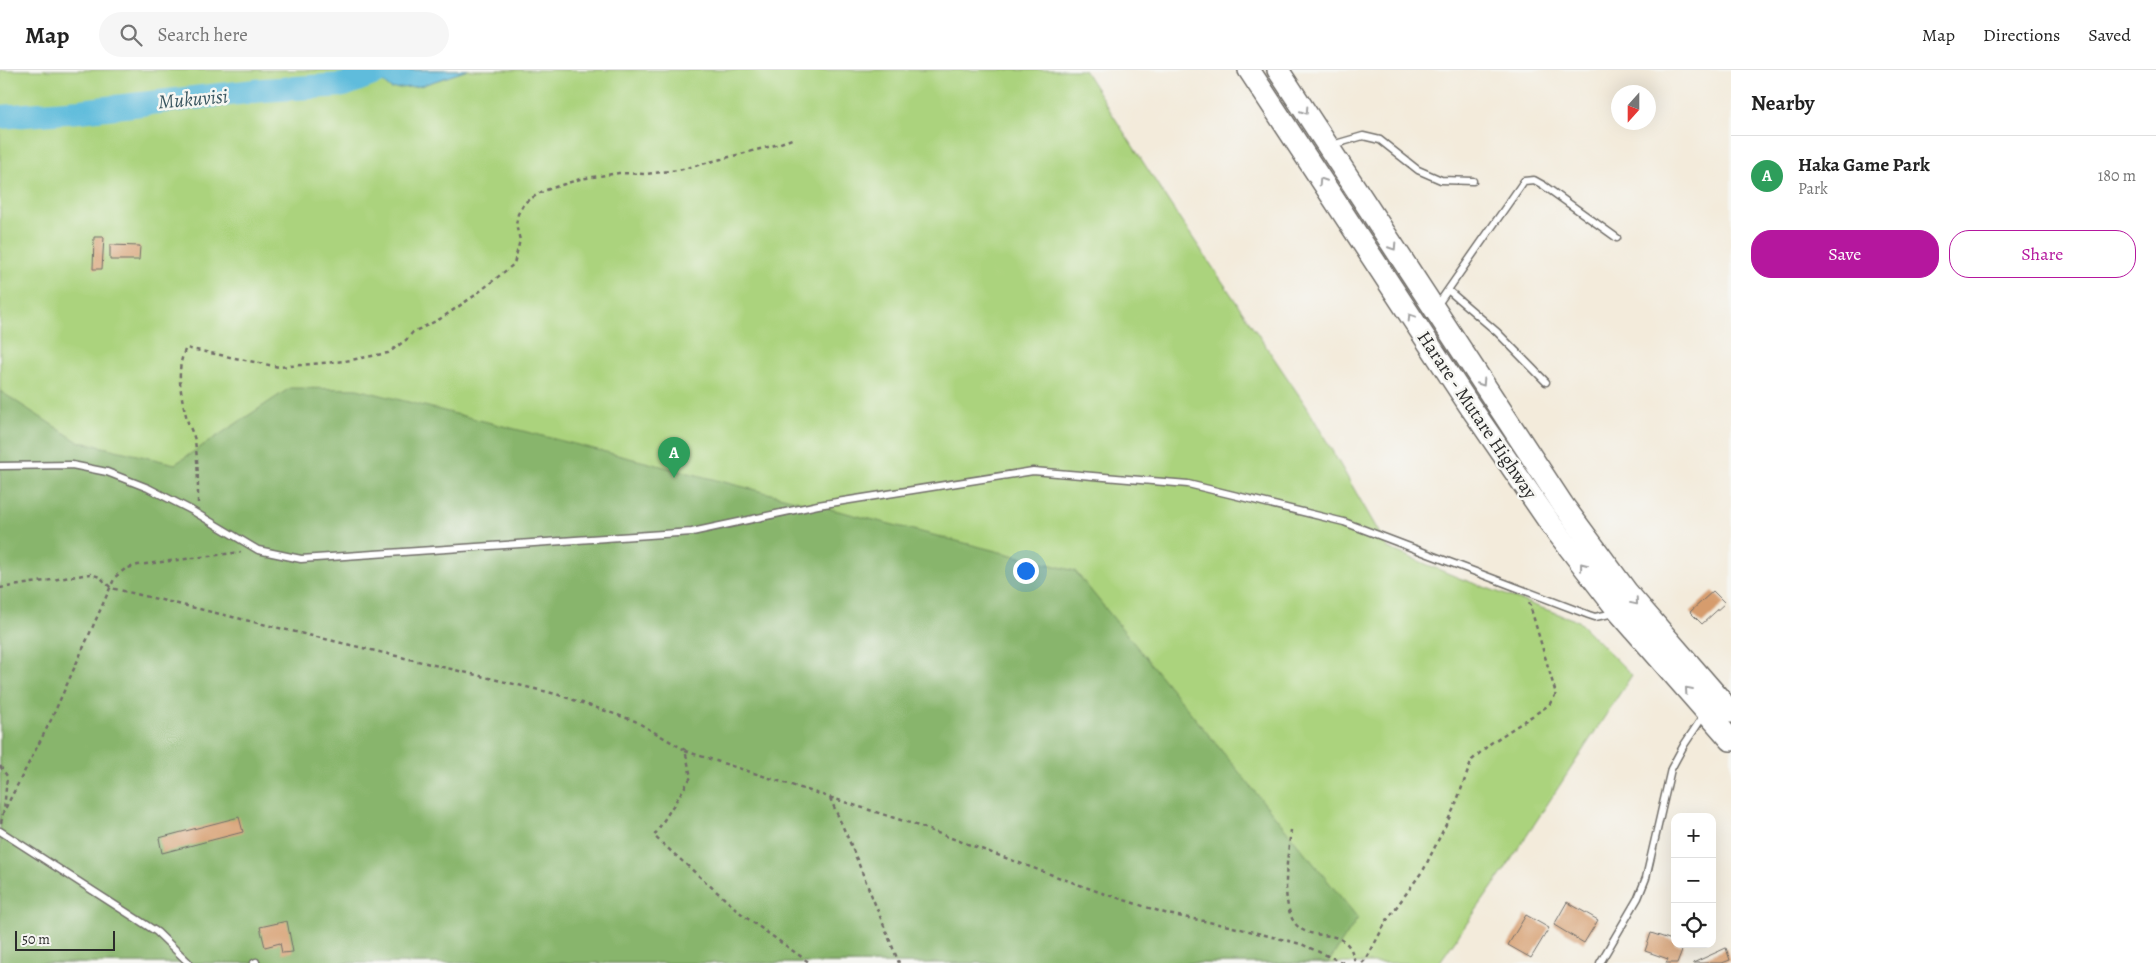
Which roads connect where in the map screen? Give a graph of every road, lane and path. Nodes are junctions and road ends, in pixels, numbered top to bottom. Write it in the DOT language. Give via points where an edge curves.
graph roads {
  1 [pos="1249,70"];
  2 [pos="1278,70"];
  3 [pos="792,138"];
  4 [pos="1328,146"];
  5 [pos="1473,182"];
  6 [pos="1617,238"];
  7 [pos="1449,291"];
  8 [pos="1434,310"];
  9 [pos="1546,382"];
  10 [pos="0,466"];
  11 [pos="197,514"];
  12 [pos="258,550"];
  13 [pos="0,588"];
  14 [pos="111,588"];
  15 [pos="1526,593"];
  16 [pos="1619,612"];
  17 [pos="1706,712"];
  18 [pos="1731,712"];
  19 [pos="1731,740"];
  20 [pos="685,750"];
  21 [pos="0,766"];
  22 [pos="829,798"];
  23 [pos="4,813"];
  24 [pos="0,827"];
  25 [pos="1291,830"];
  26 [pos="0,831"];
  27 [pos="189,963"];
  28 [pos="810,963"];
  29 [pos="899,963"];
  30 [pos="1344,963"];
  31 [pos="1355,963"];
  32 [pos="1362,963"];
  33 [pos="1600,963"];
  16 -- 1 [label="highway, Harare - Mutare Highway, one-way" via="1512,468"];
  2 -- 4 [label="highway, Harare - Mutare Highway, one-way"];
  3 -- 11 [label="path" via="679,170 580,179 543,191 524,203 518,214 516,225 520,240 514,264 474,296 414,332 388,353 279,367 186,348 181,358 181,388 194,438 199,478"];
  4 -- 5 [label="lane" via="1363,136 1380,140 1418,170 1441,180"];
  4 -- 8 [label="highway, Harare - Mutare Highway, one-way"];
  6 -- 7 [label="lane" via="1544,185 1534,180 1524,182"];
  7 -- 8 [label="lane"];
  7 -- 9 [label="lane" via="1497,332"];
  8 -- 18 [label="highway, Harare - Mutare Highway, one-way" via="1530,458 1596,550 1660,632"];
  10 -- 11 [label="lane" via="89,467 119,476"];
  11 -- 12 [label="lane"];
  12 -- 14 [label="path" via="138,565 115,577"];
  12 -- 15 [label="lane" via="301,560 692,532 818,504 1033,471 1188,484 1344,522"];
  13 -- 14 [label="path" via="90,574 100,577"];
  14 -- 20 [label="path" via="556,694 636,721"];
  14 -- 23 [label="path" via="51,720"];
  15 -- 16 [label="lane" via="1589,616"];
  15 -- 32 [label="path" via="1556,694 1554,699 1549,706 1472,760 1455,806 1424,869 1387,920"];
  17 -- 16 [label="highway, Harare - Mutare Highway, one-way"];
  17 -- 19 [label="highway, Harare - Mutare Highway"];
  17 -- 33 [label="lane" via="1671,769 1646,878"];
  20 -- 22 [label="path"];
  20 -- 28 [label="path" via="691,776 654,836 744,916"];
  21 -- 23 [label="path" via="7,776"];
  22 -- 29 [label="path"];
  22 -- 30 [label="path" via="910,823 1168,914 1301,944"];
  23 -- 24 [label="path"];
  25 -- 31 [label="path" via="1286,867 1287,894 1293,920 1306,931 1345,941 1353,950"];
  26 -- 27 [label="lane" via="157,932"];
}
